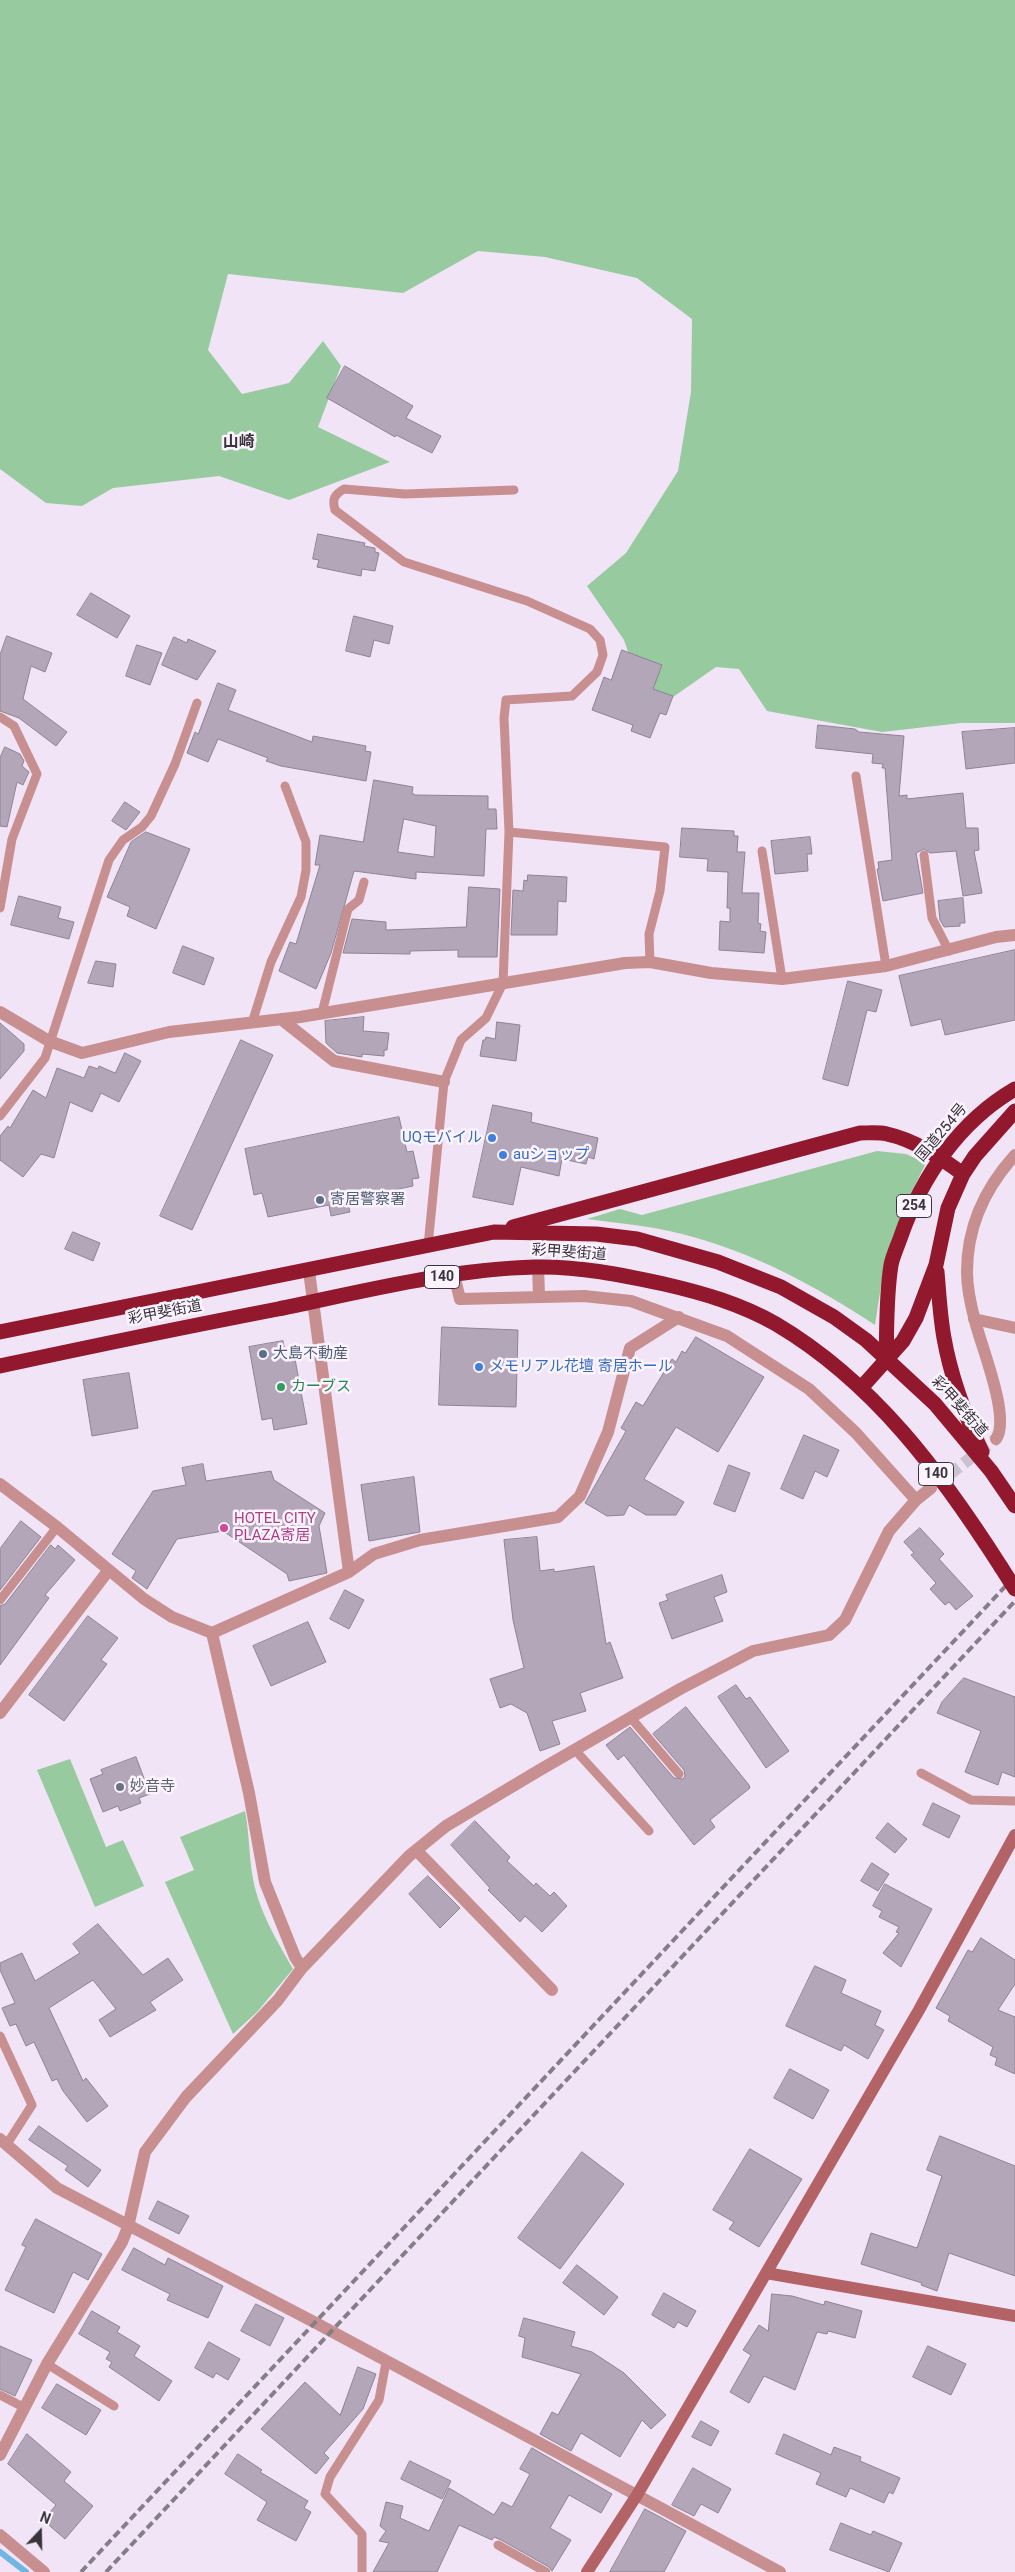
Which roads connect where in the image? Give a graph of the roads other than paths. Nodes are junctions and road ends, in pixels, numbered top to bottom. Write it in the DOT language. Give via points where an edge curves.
graph roads {
  1 [pos="514,490"];
  2 [pos="197,703"];
  3 [pos="0,716"];
  4 [pos="856,776"];
  5 [pos="286,786"];
  6 [pos="509,832"];
  7 [pos="762,852"];
  8 [pos="924,854"];
  9 [pos="364,882"];
  10 [pos="0,908"];
  11 [pos="1015,935"];
  12 [pos="949,951"];
  13 [pos="650,962"];
  14 [pos="886,966"];
  15 [pos="782,979"];
  16 [pos="503,983"];
  17 [pos="0,1012"];
  18 [pos="322,1013"];
  19 [pos="281,1019"];
  20 [pos="252,1023"];
  21 [pos="49,1041"];
  22 [pos="444,1082"];
  23 [pos="1015,1089"];
  24 [pos="1015,1111"];
  25 [pos="0,1116"];
  26 [pos="1015,1155"];
  27 [pos="940,1157"];
  28 [pos="963,1174"];
  29 [pos="494,1232"];
  30 [pos="428,1246"];
  31 [pos="936,1265"];
  32 [pos="538,1267"];
  33 [pos="309,1271"];
  34 [pos="454,1275"];
  35 [pos="539,1295"];
  36 [pos="314,1301"];
  37 [pos="678,1317"];
  38 [pos="974,1319"];
  39 [pos="1015,1328"];
  40 [pos="0,1332"];
  41 [pos="886,1360"];
  42 [pos="0,1366"];
  43 [pos="862,1388"];
  44 [pos="996,1439"];
  45 [pos="991,1471"];
  46 [pos="0,1484"];
  47 [pos="931,1488"];
  48 [pos="916,1500"];
  49 [pos="1015,1506"];
  50 [pos="57,1527"];
  51 [pos="108,1571"];
  52 [pos="348,1572"];
  53 [pos="1015,1589"];
  54 [pos="0,1600"];
  55 [pos="212,1633"];
  56 [pos="0,1713"];
  57 [pos="631,1718"];
  58 [pos="575,1750"];
  59 [pos="920,1773"];
  60 [pos="679,1774"];
  61 [pos="1015,1801"];
  62 [pos="649,1831"];
  63 [pos="1015,1835"];
  64 [pos="416,1850"];
  65 [pos="302,1968"];
  66 [pos="552,1990"];
  67 [pos="0,2036"];
  68 [pos="3,2142"];
  69 [pos="128,2227"];
  70 [pos="766,2273"];
  71 [pos="1015,2316"];
  72 [pos="386,2362"];
  73 [pos="47,2364"];
  74 [pos="0,2395"];
  75 [pos="114,2406"];
  76 [pos="25,2408"];
  77 [pos="0,2455"];
  78 [pos="637,2495"];
  79 [pos="0,2535"];
  80 [pos="498,2545"];
  81 [pos="44,2572"];
  82 [pos="362,2572"];
  83 [pos="546,2572"];
  84 [pos="586,2572"];
  85 [pos="780,2572"];
  1 -- 6 [label="lane" via="405,494 344,489 335,494 333,502 335,510 404,562 527,601 590,629 600,640 603,655 597,672 572,696 506,700"];
  2 -- 21 [label="lane" via="175,764 151,816 123,840 109,860"];
  3 -- 10 [label="lane" via="14,726 37,774 12,839"];
  4 -- 14 [label="lane"];
  5 -- 20 [label="lane" via="306,842 306,870 301,897 271,962"];
  6 -- 13 [label="lane" via="665,847 660,891 649,934"];
  6 -- 16 [label="lane"];
  7 -- 15 [label="lane"];
  8 -- 12 [label="lane" via="932,918"];
  9 -- 18 [label="lane" via="359,900 348,909"];
  11 -- 12 [label="street"];
  12 -- 14 [label="street"];
  13 -- 15 [label="street" via="711,974"];
  13 -- 16 [label="street"];
  14 -- 15 [label="street"];
  16 -- 18 [label="street"];
  16 -- 22 [label="lane" via="486,1018 461,1040"];
  17 -- 21 [label="street"];
  18 -- 19 [label="street"];
  19 -- 20 [label="street"];
  19 -- 22 [label="street" via="334,1061"];
  20 -- 21 [label="street" via="169,1032 82,1053"];
  21 -- 25 [label="lane" via="44,1058"];
  22 -- 30 [label="lane"];
  23 -- 27 [label="highway, 国道254号 / 254" via="976,1117"];
  24 -- 28 [label="highway, 254"];
  26 -- 38 [label="street" via="998,1174 980,1203 974,1220 967,1272"];
  27 -- 28 [label="highway"];
  27 -- 29 [label="highway" via="887,1134 860,1133"];
  27 -- 41 [label="highway, 国道254号 / 254" via="924,1184 892,1264"];
  28 -- 31 [label="highway, 254" via="948,1208"];
  29 -- 30 [label="highway, 彩甲斐街道 / 140"];
  29 -- 41 [label="highway, 彩甲斐街道 / 140" via="596,1234 637,1239 718,1262 781,1287 834,1317 866,1340"];
  30 -- 33 [label="highway, 彩甲斐街道 / 140"];
  31 -- 41 [label="highway, 254" via="916,1318 903,1341"];
  31 -- 45 [label="highway" via="951,1373"];
  32 -- 34 [label="highway, 彩甲斐街道 / 140"];
  32 -- 35 [label="street"];
  32 -- 43 [label="highway, 彩甲斐街道 / 140" via="596,1270 696,1292 738,1306 775,1324"];
  33 -- 36 [label="street"];
  33 -- 40 [label="highway, 彩甲斐街道 / 140"];
  34 -- 35 [label="street" via="460,1299"];
  34 -- 36 [label="highway, 彩甲斐街道 / 140"];
  35 -- 37 [label="street" via="631,1302"];
  36 -- 42 [label="highway, 彩甲斐街道 / 140"];
  36 -- 52 [label="street"];
  37 -- 48 [label="street" via="727,1336 809,1389 856,1433"];
  37 -- 52 [label="street" via="630,1348 608,1432 580,1496 558,1517 420,1540 374,1554"];
  38 -- 39 [label="street"];
  38 -- 44 [label="street" via="996,1393 1001,1427"];
  41 -- 43 [label="highway, 254"];
  41 -- 45 [label="highway, 彩甲斐街道 / 140" via="935,1404"];
  43 -- 53 [label="highway, 彩甲斐街道 / 140, bridge" via="909,1439 963,1508"];
  45 -- 49 [label="highway, 彩甲斐街道 / 140"];
  46 -- 50 [label="street"];
  47 -- 48 [label="street"];
  48 -- 57 [label="street" via="889,1531 845,1620 829,1635 753,1651"];
  50 -- 51 [label="street"];
  50 -- 54 [label="lane"];
  51 -- 55 [label="street" via="172,1617"];
  51 -- 56 [label="street"];
  52 -- 55 [label="street"];
  55 -- 65 [label="street" via="249,1793 265,1882"];
  57 -- 58 [label="street"];
  57 -- 60 [label="lane"];
  58 -- 62 [label="lane"];
  58 -- 64 [label="street" via="446,1826"];
  59 -- 61 [label="lane" via="972,1800"];
  63 -- 70 [label="street" via="919,2010"];
  64 -- 65 [label="street"];
  64 -- 66 [label="street"];
  65 -- 69 [label="street" via="278,2000 186,2097 145,2152"];
  67 -- 68 [label="lane" via="32,2104"];
  68 -- 69 [label="street" via="57,2188"];
  69 -- 72 [label="street"];
  69 -- 73 [label="street"];
  70 -- 71 [label="street"];
  70 -- 78 [label="street"];
  72 -- 78 [label="street"];
  72 -- 82 [label="lane" via="379,2400 330,2477 325,2494 362,2534"];
  73 -- 75 [label="lane"];
  73 -- 76 [label="street"];
  74 -- 76 [label="lane"];
  76 -- 77 [label="street"];
  78 -- 84 [label="street"];
  78 -- 85 [label="street"];
  79 -- 81 [label="street"];
  80 -- 83 [label="lane"];
}
